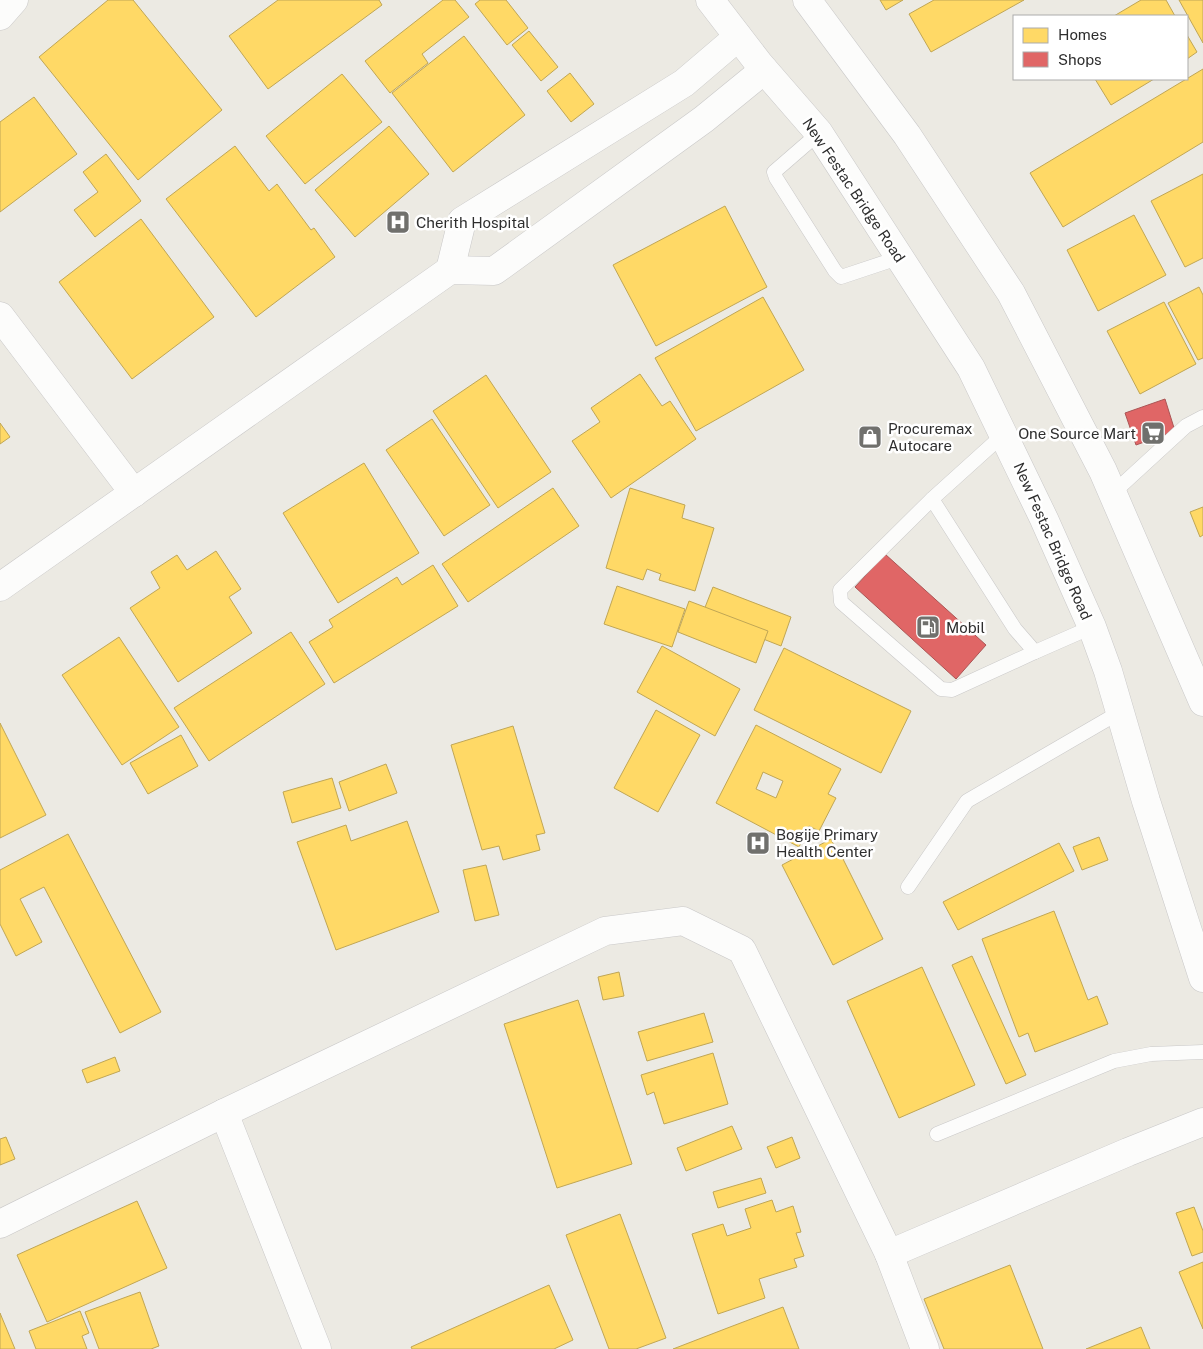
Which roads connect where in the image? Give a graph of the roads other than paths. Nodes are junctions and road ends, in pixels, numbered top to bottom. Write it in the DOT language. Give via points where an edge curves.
graph roads {
  1 [pos="14,0"];
  2 [pos="710,0"];
  3 [pos="807,0"];
  4 [pos="0,16"];
  5 [pos="738,37"];
  6 [pos="764,70"];
  7 [pos="819,133"];
  8 [pos="901,257"];
  9 [pos="450,270"];
  10 [pos="0,316"];
  11 [pos="1203,417"];
  12 [pos="1004,434"];
  13 [pos="134,493"];
  14 [pos="1113,493"];
  15 [pos="932,499"];
  16 [pos="0,586"];
  17 [pos="1092,627"];
  18 [pos="1035,652"];
  19 [pos="1203,702"];
  20 [pos="1120,712"];
  21 [pos="908,886"];
  22 [pos="1203,978"];
  23 [pos="1203,1052"];
  24 [pos="224,1113"];
  25 [pos="1203,1122"];
  26 [pos="937,1134"];
  27 [pos="0,1224"];
  28 [pos="889,1254"];
  29 [pos="317,1349"];
  30 [pos="926,1349"];
  1 -- 4 [label="street"];
  2 -- 5 [label="street, New Festac Bridge Road"];
  3 -- 14 [label="street" via="907,135 1011,293"];
  5 -- 6 [label="street, New Festac Bridge Road"];
  5 -- 9 [label="street" via="684,82 462,221"];
  6 -- 7 [label="street, New Festac Bridge Road"];
  6 -- 9 [label="street" via="704,118 494,271"];
  7 -- 8 [label="street, New Festac Bridge Road"];
  7 -- 8 [label="lane" via="774,172 835,271 841,277"];
  8 -- 12 [label="street, New Festac Bridge Road" via="972,368"];
  9 -- 13 [label="street"];
  10 -- 13 [label="street"];
  11 -- 14 [label="lane" via="1186,426"];
  12 -- 15 [label="lane"];
  12 -- 17 [label="street, New Festac Bridge Road"];
  13 -- 16 [label="street"];
  14 -- 19 [label="street"];
  15 -- 18 [label="lane" via="1015,629"];
  15 -- 18 [label="lane" via="840,590 842,602 941,689 952,690"];
  17 -- 18 [label="lane"];
  17 -- 20 [label="street, New Festac Bridge Road"];
  20 -- 21 [label="lane" via="967,801"];
  20 -- 22 [label="street, New Festac Bridge Road"];
  23 -- 26 [label="lane" via="1151,1054 1114,1061"];
  24 -- 27 [label="street"];
  24 -- 28 [label="street" via="605,931 684,921 742,950"];
  24 -- 29 [label="street"];
  25 -- 28 [label="street"];
  28 -- 30 [label="street"];
}
